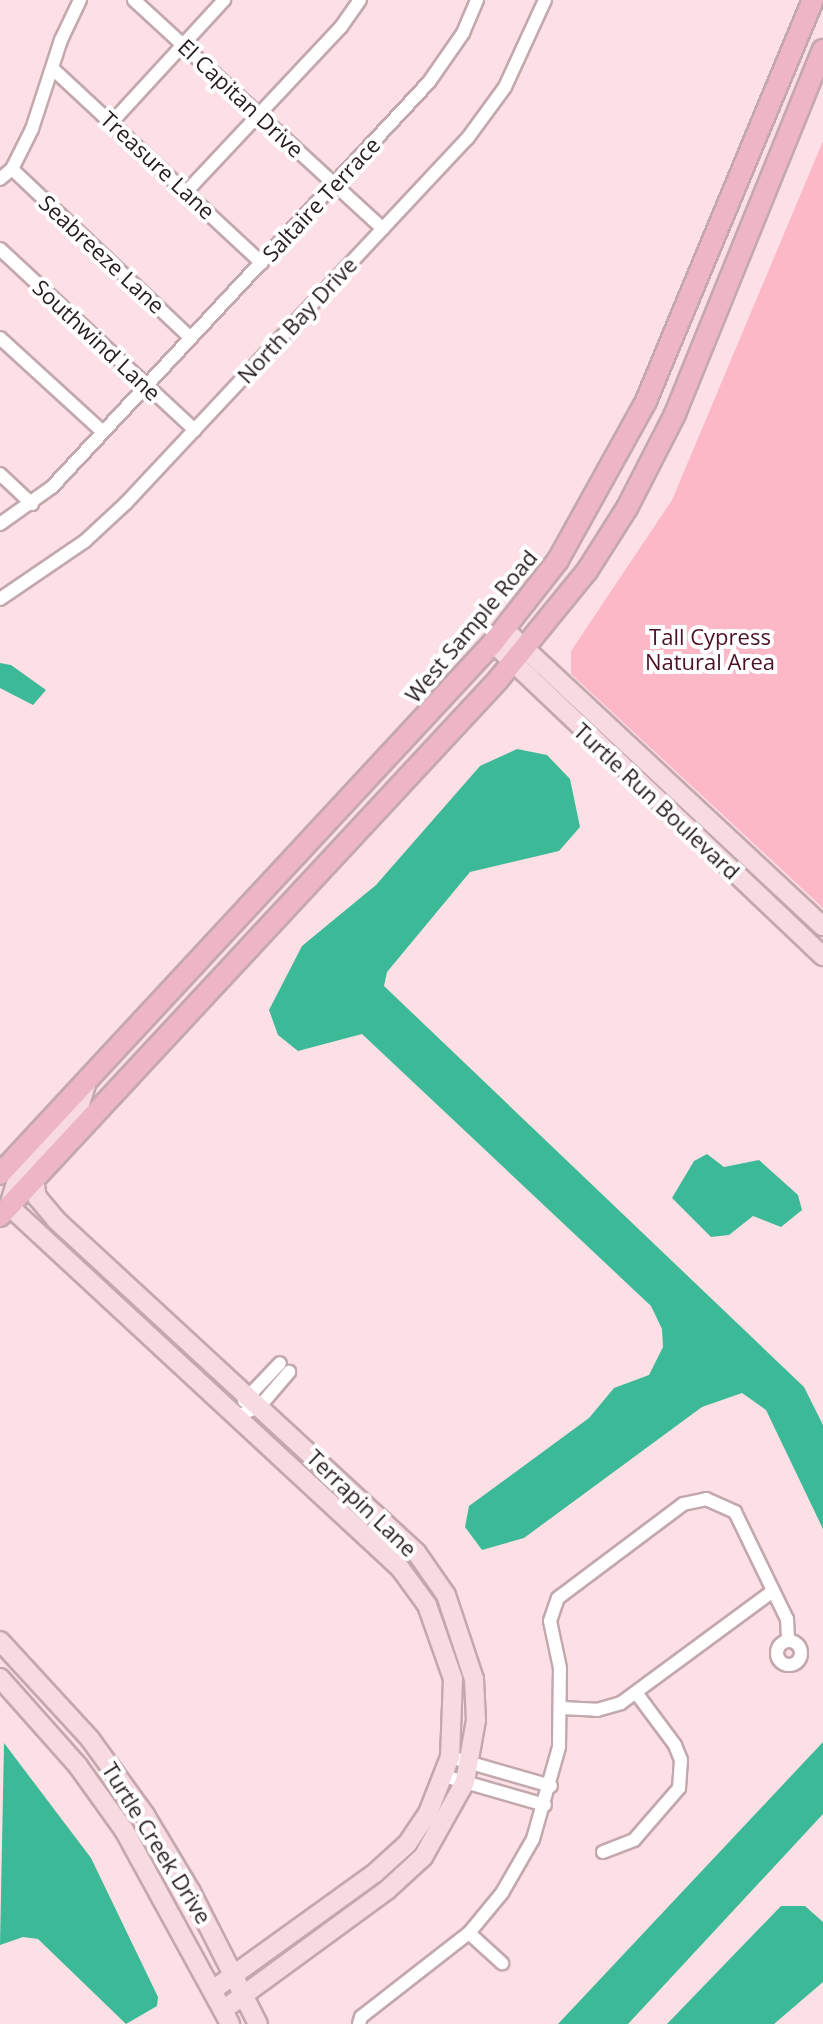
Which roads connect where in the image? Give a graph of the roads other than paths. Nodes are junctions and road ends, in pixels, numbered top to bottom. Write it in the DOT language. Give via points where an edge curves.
graph roads {
  1 [pos="80,0"];
  2 [pos="134,0"];
  3 [pos="224,0"];
  4 [pos="360,0"];
  5 [pos="477,0"];
  6 [pos="545,0"];
  7 [pos="813,0"];
  8 [pos="183,45"];
  9 [pos="823,50"];
  10 [pos="53,69"];
  11 [pos="258,115"];
  12 [pos="112,122"];
  13 [pos="12,169"];
  14 [pos="0,179"];
  15 [pos="334,185"];
  16 [pos="187,191"];
  17 [pos="383,229"];
  18 [pos="0,249"];
  19 [pos="262,263"];
  20 [pos="0,338"];
  21 [pos="191,338"];
  22 [pos="147,387"];
  23 [pos="195,430"];
  24 [pos="103,432"];
  25 [pos="0,474"];
  26 [pos="32,504"];
  27 [pos="0,524"];
  28 [pos="0,599"];
  29 [pos="499,636"];
  30 [pos="519,656"];
  31 [pos="236,920"];
  32 [pos="823,926"];
  33 [pos="823,956"];
  34 [pos="232,966"];
  35 [pos="88,1079"];
  36 [pos="0,1174"];
  37 [pos="34,1179"];
  38 [pos="4,1211"];
  39 [pos="285,1368"];
  40 [pos="254,1400"];
  41 [pos="237,1416"];
  42 [pos="773,1591"];
  43 [pos="0,1641"];
  44 [pos="788,1641"];
  45 [pos="25,1666"];
  46 [pos="4,1682"];
  47 [pos="637,1694"];
  48 [pos="562,1708"];
  49 [pos="450,1757"];
  50 [pos="469,1762"];
  51 [pos="444,1776"];
  52 [pos="465,1782"];
  53 [pos="551,1786"];
  54 [pos="545,1805"];
  55 [pos="113,1814"];
  56 [pos="145,1815"];
  57 [pos="603,1852"];
  58 [pos="384,1866"];
  59 [pos="347,1920"];
  60 [pos="469,1933"];
  61 [pos="502,1963"];
  62 [pos="232,1974"];
  63 [pos="214,1989"];
  64 [pos="244,1996"];
  65 [pos="226,2017"];
  66 [pos="258,2024"];
  67 [pos="359,2024"];
  1 -- 10 [label="street"];
  2 -- 8 [label="street, El Capitan Drive"];
  3 -- 8 [label="street"];
  4 -- 11 [label="street"];
  5 -- 15 [label="street, Saltaire Terrace" via="463,33 429,82"];
  6 -- 17 [label="street, North Bay Drive" via="505,87 467,139"];
  7 -- 29 [label="main road, West Sample Road" via="646,401 558,560"];
  8 -- 11 [label="street, El Capitan Drive"];
  8 -- 12 [label="street"];
  9 -- 30 [label="main road" via="675,414 627,508 587,571"];
  10 -- 12 [label="street, Treasure Lane"];
  10 -- 13 [label="street"];
  11 -- 15 [label="street, El Capitan Drive"];
  11 -- 16 [label="street"];
  12 -- 16 [label="street, Treasure Lane"];
  13 -- 14 [label="street"];
  13 -- 21 [label="street, Seabreeze Lane"];
  15 -- 17 [label="street, El Capitan Drive"];
  15 -- 19 [label="street, Saltaire Terrace"];
  16 -- 19 [label="street, Treasure Lane"];
  17 -- 23 [label="street, North Bay Drive"];
  18 -- 22 [label="street, Southwind Lane"];
  19 -- 21 [label="street, Saltaire Terrace"];
  20 -- 24 [label="street"];
  21 -- 22 [label="street, Saltaire Terrace"];
  22 -- 23 [label="street, Southwind Lane"];
  22 -- 24 [label="street, Saltaire Terrace"];
  23 -- 28 [label="street, North Bay Drive" via="85,541"];
  24 -- 26 [label="street, Saltaire Terrace"];
  25 -- 26 [label="street"];
  26 -- 27 [label="street, Saltaire Terrace"];
  29 -- 30 [label="street, Turtle Run Boulevard"];
  29 -- 31 [label="main road, West Sample Road"];
  30 -- 32 [label="street, Turtle Run Boulevard"];
  30 -- 33 [label="street, Turtle Run Boulevard"];
  30 -- 34 [label="main road"];
  31 -- 34 [label="main road"];
  31 -- 35 [label="main road, West Sample Road"];
  34 -- 37 [label="main road"];
  35 -- 36 [label="main road, West Sample Road"];
  35 -- 38 [label="street" via="79,1106 21,1167"];
  37 -- 38 [label="main road"];
  37 -- 40 [label="street, Terrapin Lane" via="37,1197 56,1220"];
  38 -- 41 [label="street, Terrapin Lane"];
  39 -- 40 [label="street"];
  40 -- 41 [label="street"];
  40 -- 50 [label="street, Terrapin Lane" via="416,1552 446,1595 474,1679 476,1720"];
  41 -- 49 [label="street, Terrapin Lane" via="400,1568 427,1605 453,1679"];
  42 -- 44 [label="street" via="787,1619"];
  42 -- 47 [label="street"];
  42 -- 48 [label="street" via="735,1512 717,1502 683,1504 558,1598 550,1621"];
  43 -- 45 [label="street, Turtle Creek Drive"];
  45 -- 46 [label="street"];
  45 -- 56 [label="street, Turtle Creek Drive" via="90,1739"];
  46 -- 55 [label="street, Turtle Creek Drive"];
  47 -- 48 [label="street" via="597,1710"];
  47 -- 57 [label="street" via="675,1745 681,1760 679,1788 634,1840"];
  48 -- 53 [label="street"];
  49 -- 50 [label="street"];
  49 -- 51 [label="street, Terrapin Lane"];
  50 -- 52 [label="street, Terrapin Lane"];
  50 -- 53 [label="street"];
  51 -- 52 [label="street"];
  51 -- 58 [label="street, Terrapin Lane" via="414,1834"];
  52 -- 54 [label="street"];
  52 -- 59 [label="street, Terrapin Lane" via="423,1857"];
  53 -- 54 [label="street"];
  54 -- 60 [label="street" via="519,1867"];
  55 -- 56 [label="street" via="131,1819"];
  55 -- 63 [label="street, Turtle Creek Drive"];
  56 -- 62 [label="street, Turtle Creek Drive"];
  58 -- 59 [label="street" via="381,1885"];
  58 -- 62 [label="street, Terrapin Lane"];
  59 -- 64 [label="street, Terrapin Lane"];
  60 -- 61 [label="street"];
  60 -- 67 [label="street" via="361,2017"];
  62 -- 63 [label="street, Terrapin Lane"];
  62 -- 64 [label="street, Turtle Creek Drive"];
  63 -- 65 [label="street, Turtle Creek Drive"];
  64 -- 65 [label="street, Terrapin Lane"];
  64 -- 66 [label="street, Turtle Creek Drive"];
}
